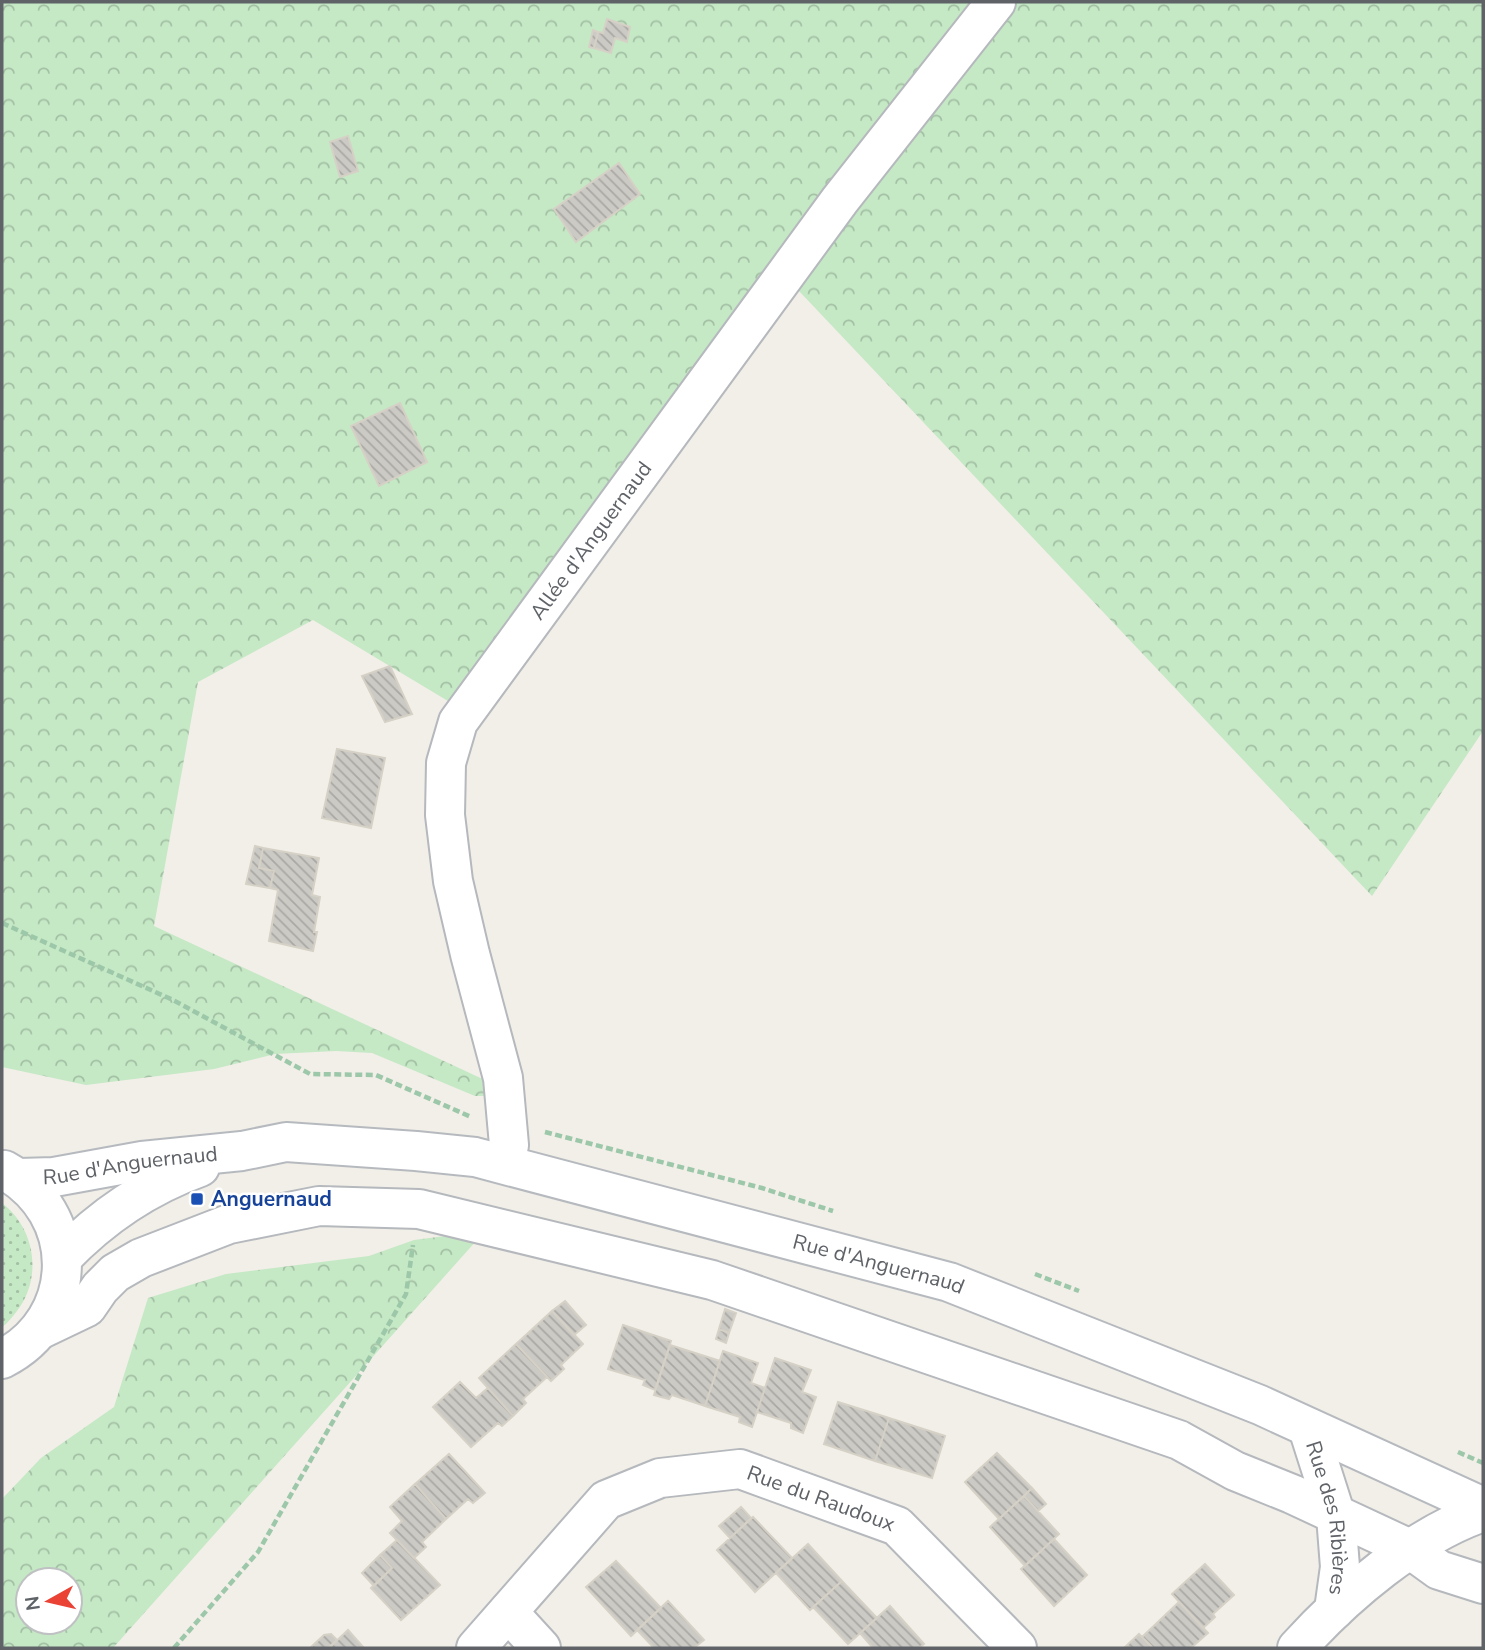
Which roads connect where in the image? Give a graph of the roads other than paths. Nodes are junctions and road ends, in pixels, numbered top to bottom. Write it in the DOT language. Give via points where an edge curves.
graph roads {
  1 [pos="996,2"];
  2 [pos="242,1152"];
  3 [pos="505,1164"];
  4 [pos="10,1173"];
  5 [pos="62,1258"];
  6 [pos="41,1329"];
  7 [pos="2,1359"];
  8 [pos="1308,1428"];
  9 [pos="1483,1510"];
  10 [pos="1336,1516"];
  11 [pos="1410,1549"];
  12 [pos="1483,1584"];
  13 [pos="1334,1610"];
  14 [pos="508,1612"];
  15 [pos="476,1648"];
  16 [pos="541,1648"];
  17 [pos="1017,1648"];
  18 [pos="1297,1648"];
  1 -- 3 [label="street, Allée d'Anguernaud" via="840,200 458,722 446,763 445,815 453,881 503,1078 509,1145"];
  2 -- 3 [label="street, Rue d'Anguernaud" via="286,1142 416,1151"];
  2 -- 4 [label="street, Rue d'Anguernaud" via="142,1161 54,1177"];
  2 -- 5 [label="street, Rue d'Anguernaud" via="144,1192 109,1215"];
  3 -- 8 [label="street, Rue d'Anguernaud" via="949,1282"];
  4 -- 5 [label="street" via="36,1194 50,1213"];
  5 -- 6 [label="street" via="54,1307"];
  6 -- 7 [label="street"];
  6 -- 10 [label="street" via="87,1307 115,1273 141,1258 229,1224 319,1206 419,1209 712,1280 1179,1440 1235,1471"];
  8 -- 9 [label="street, Rue d'Anguernaud"];
  8 -- 10 [label="street, Rue des Ribières"];
  9 -- 11 [label="street, Rue des Ribières"];
  10 -- 11 [label="street"];
  10 -- 13 [label="street, Rue des Ribières" via="1340,1567"];
  11 -- 12 [label="street" via="1440,1570"];
  11 -- 13 [label="street, Rue des Ribières"];
  13 -- 18 [label="street, Rue des Ribières"];
  14 -- 15 [label="street, Rue du Raudoux"];
  14 -- 16 [label="street"];
  14 -- 17 [label="street, Rue du Raudoux" via="606,1500 660,1478 740,1469 897,1526"];
}
